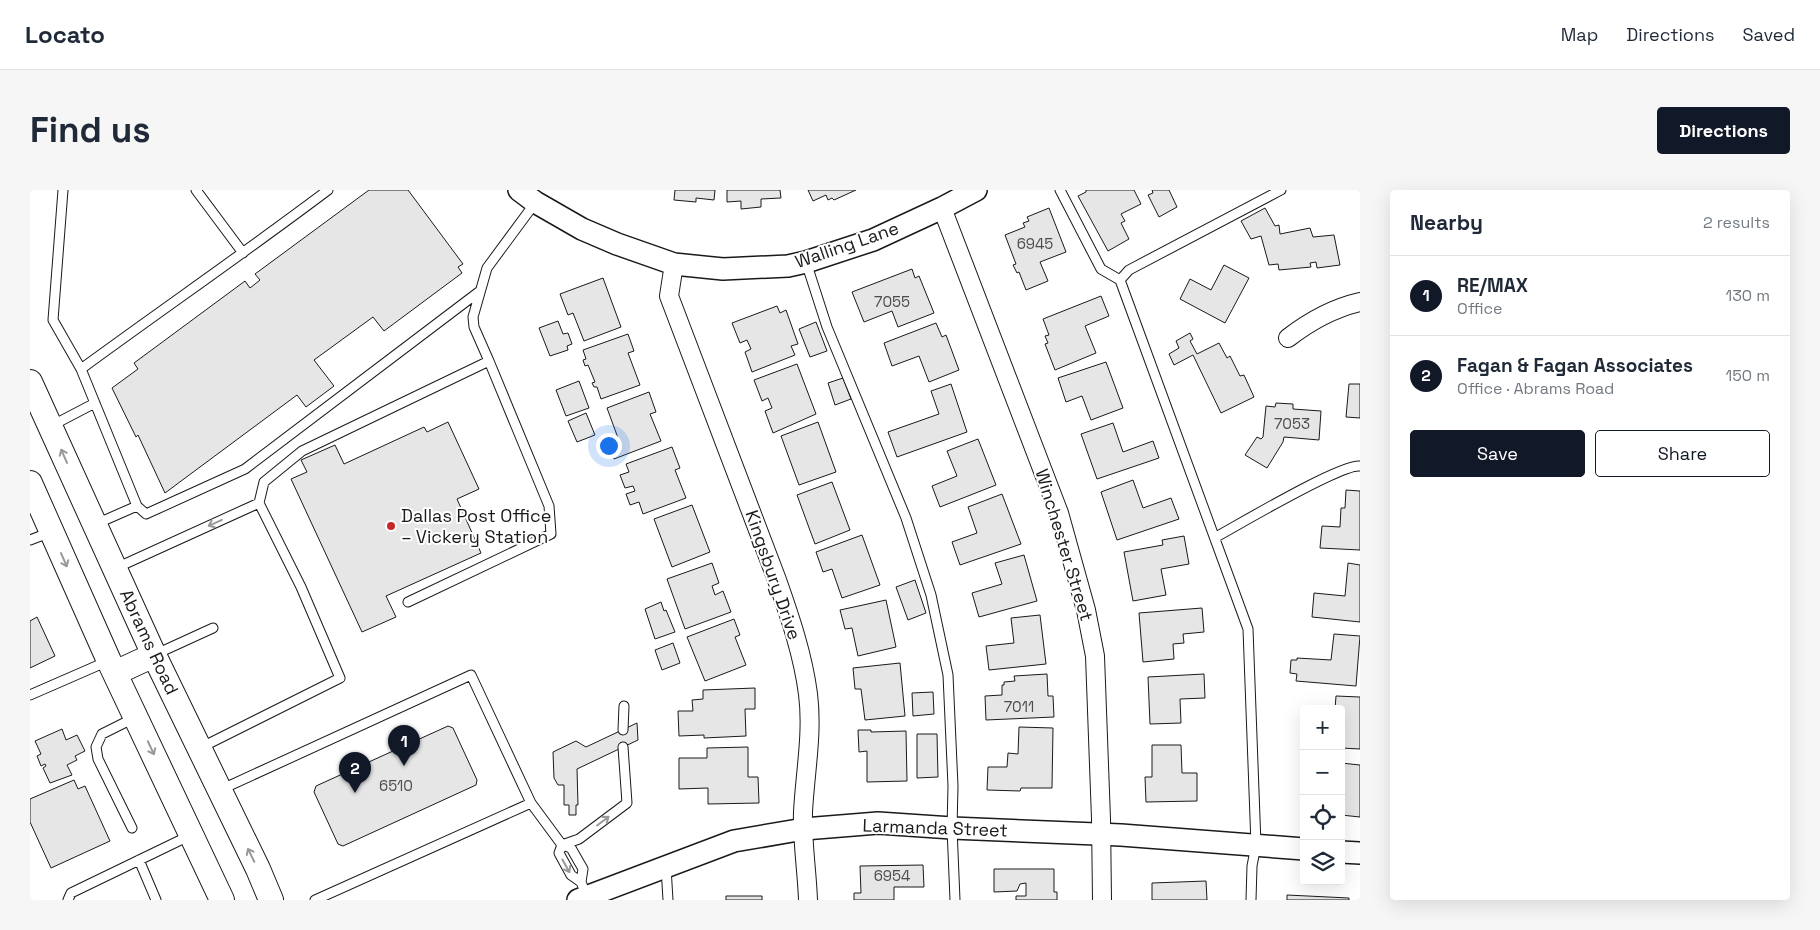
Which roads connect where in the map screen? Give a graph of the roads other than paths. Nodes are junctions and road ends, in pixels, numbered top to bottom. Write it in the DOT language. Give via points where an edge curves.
graph roads {
  1 [pos="63,190"];
  2 [pos="196,190"];
  3 [pos="328,190"];
  4 [pos="976,190"];
  5 [pos="1060,190"];
  6 [pos="1281,190"];
  7 [pos="529,195"];
  8 [pos="942,208"];
  9 [pos="243,253"];
  10 [pos="806,262"];
  11 [pos="674,264"];
  12 [pos="1120,280"];
  13 [pos="480,291"];
  14 [pos="1360,302"];
  15 [pos="1288,338"];
  16 [pos="489,361"];
  17 [pos="81,369"];
  18 [pos="30,382"];
  19 [pos="95,404"];
  20 [pos="51,426"];
  21 [pos="1360,466"];
  22 [pos="30,484"];
  23 [pos="259,503"];
  24 [pos="137,506"];
  25 [pos="95,524"];
  26 [pos="41,536"];
  27 [pos="1216,537"];
  28 [pos="115,568"];
  29 [pos="408,602"];
  30 [pos="213,628"];
  31 [pos="154,655"];
  32 [pos="112,667"];
  33 [pos="30,695"];
  34 [pos="624,706"];
  35 [pos="136,716"];
  36 [pos="623,730"];
  37 [pos="623,747"];
  38 [pos="200,749"];
  39 [pos="219,790"];
  40 [pos="532,803"];
  41 [pos="132,828"];
  42 [pos="804,828"];
  43 [pos="952,828"];
  44 [pos="1101,834"];
  45 [pos="192,835"];
  46 [pos="562,845"];
  47 [pos="1256,845"];
  48 [pos="1300,849"];
  49 [pos="1345,852"];
  50 [pos="1360,853"];
  51 [pos="139,860"];
  52 [pos="666,866"];
  53 [pos="582,893"];
  54 [pos="68,900"];
  55 [pos="156,900"];
  56 [pos="222,900"];
  57 [pos="271,900"];
  58 [pos="315,900"];
  59 [pos="668,900"];
  60 [pos="808,900"];
  61 [pos="955,900"];
  62 [pos="1102,900"];
  63 [pos="1251,900"];
  1 -- 17 [label="lane" via="53,320"];
  2 -- 9 [label="lane"];
  3 -- 9 [label="lane"];
  4 -- 8 [label="street, Walling Lane"];
  5 -- 12 [label="lane" via="1101,269"];
  6 -- 12 [label="lane" via="1129,270"];
  7 -- 11 [label="street, Walling Lane" via="582,229"];
  7 -- 13 [label="lane" via="487,268"];
  8 -- 10 [label="street, Walling Lane" via="873,240"];
  8 -- 44 [label="street, Winchester Street" via="1059,513 1086,610 1095,656"];
  9 -- 17 [label="lane"];
  10 -- 11 [label="street, Walling Lane" via="723,269"];
  10 -- 43 [label="lane" via="827,327 906,518 931,595 948,675"];
  11 -- 42 [label="street, Kingsbury Drive" via="669,296 777,580 800,656 808,694 809,722"];
  12 -- 27 [label="lane"];
  13 -- 16 [label="lane" via="473,317 474,327"];
  13 -- 24 [label="lane" via="245,469 146,514"];
  14 -- 15 [label="street" via="1330,312"];
  16 -- 23 [label="lane" via="302,451 264,482"];
  16 -- 29 [label="lane" via="549,506 551,534"];
  17 -- 19 [label="lane"];
  18 -- 20 [label="main road, Abrams Road"];
  19 -- 20 [label="lane"];
  19 -- 24 [label="lane"];
  25 -- 20 [label="main road, Abrams Road, one-way"];
  21 -- 27 [label="lane" via="1331,474"];
  22 -- 26 [label="main road"];
  23 -- 28 [label="lane, one-way"];
  23 -- 38 [label="lane" via="301,587 340,678"];
  24 -- 25 [label="lane"];
  25 -- 28 [label="main road, Abrams Road"];
  26 -- 32 [label="main road, one-way"];
  27 -- 47 [label="lane" via="1248,629"];
  28 -- 31 [label="main road, Abrams Road"];
  30 -- 31 [label="lane"];
  31 -- 32 [label="main road"];
  31 -- 38 [label="main road, Abrams Road"];
  32 -- 33 [label="lane"];
  32 -- 35 [label="main road"];
  34 -- 36 [label="lane"];
  35 -- 41 [label="lane" via="102,734 96,746 98,759"];
  35 -- 45 [label="main road, one-way"];
  46 -- 37 [label="lane, one-way" via="579,839 627,803"];
  38 -- 39 [label="main road, Abrams Road"];
  39 -- 40 [label="lane" via="470,675"];
  57 -- 39 [label="main road, Abrams Road, one-way"];
  40 -- 46 [label="lane"];
  40 -- 58 [label="lane"];
  42 -- 43 [label="street, Larmanda Street" via="878,823"];
  42 -- 52 [label="street, Larmanda Street" via="734,840"];
  42 -- 60 [label="street, Kingsbury Drive"];
  43 -- 44 [label="street, Larmanda Street"];
  43 -- 61 [label="lane"];
  44 -- 47 [label="street, Larmanda Street"];
  44 -- 62 [label="street, Winchester Street"];
  45 -- 51 [label="lane"];
  45 -- 56 [label="main road"];
  46 -- 53 [label="lane, one-way" via="559,853"];
  46 -- 53 [label="lane" via="571,848 583,869"];
  47 -- 48 [label="street, Larmanda Street"];
  47 -- 63 [label="lane"];
  49 -- 50 [label="street"];
  51 -- 54 [label="lane" via="71,893"];
  51 -- 55 [label="lane"];
  52 -- 53 [label="street, Larmanda Street"];
  52 -- 59 [label="lane"];
}
